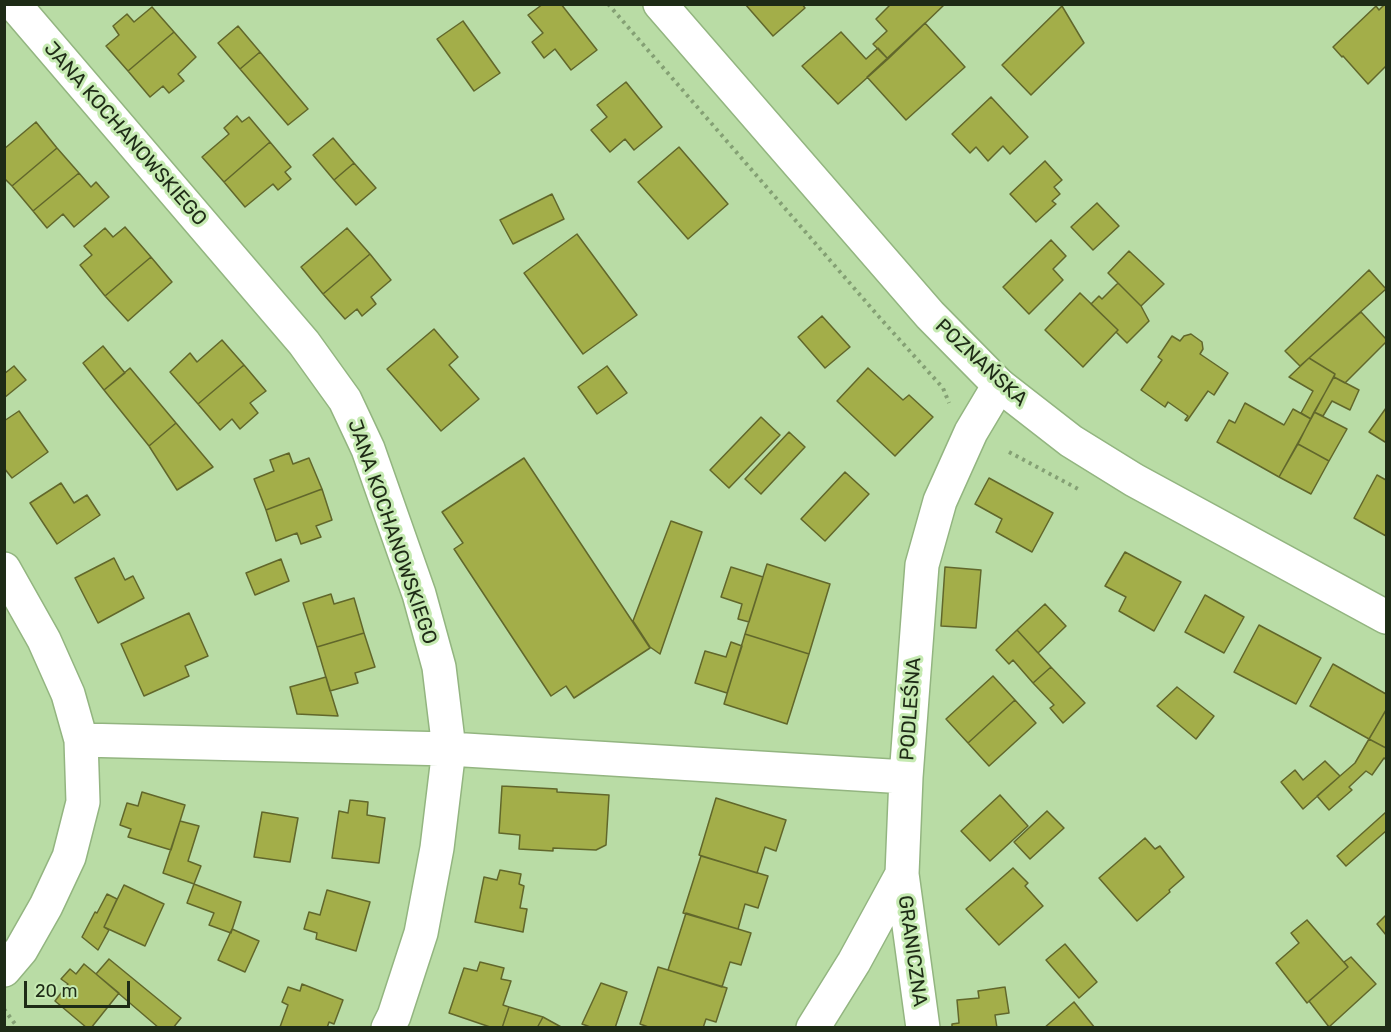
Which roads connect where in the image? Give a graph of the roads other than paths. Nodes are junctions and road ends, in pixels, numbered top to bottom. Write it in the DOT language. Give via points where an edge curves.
graph roads {
  1 [pos="14,4"];
  2 [pos="660,4"];
  3 [pos="999,384"];
  4 [pos="4,569"];
  5 [pos="1386,617"];
  6 [pos="81,740"];
  7 [pos="449,749"];
  8 [pos="906,777"];
  9 [pos="902,874"];
  10 [pos="4,970"];
  11 [pos="388,1028"];
  12 [pos="813,1028"];
  13 [pos="923,1028"];
  1 -- 7 [label="street, JANA KOCHANOWSKIEGO" via="304,343 345,400 368,449 419,594 439,667"];
  2 -- 3 [label="street, POZNAŃSKA" via="930,315"];
  3 -- 5 [label="street, POZNAŃSKA" via="1071,441 1134,480"];
  3 -- 8 [label="street, PODLEŚNA" via="971,432 940,501 922,565"];
  4 -- 6 [label="street" via="68,693"];
  6 -- 7 [label="street"];
  6 -- 10 [label="street" via="83,802 69,857 21,950"];
  7 -- 8 [label="street"];
  7 -- 11 [label="street, JANA KOCHANOWSKIEGO" via="438,848 420,933"];
  8 -- 9 [label="street, PODLEŚNA"];
  9 -- 12 [label="street, PODLEŚNA"];
  9 -- 13 [label="street, GRANICZNA"];
}
